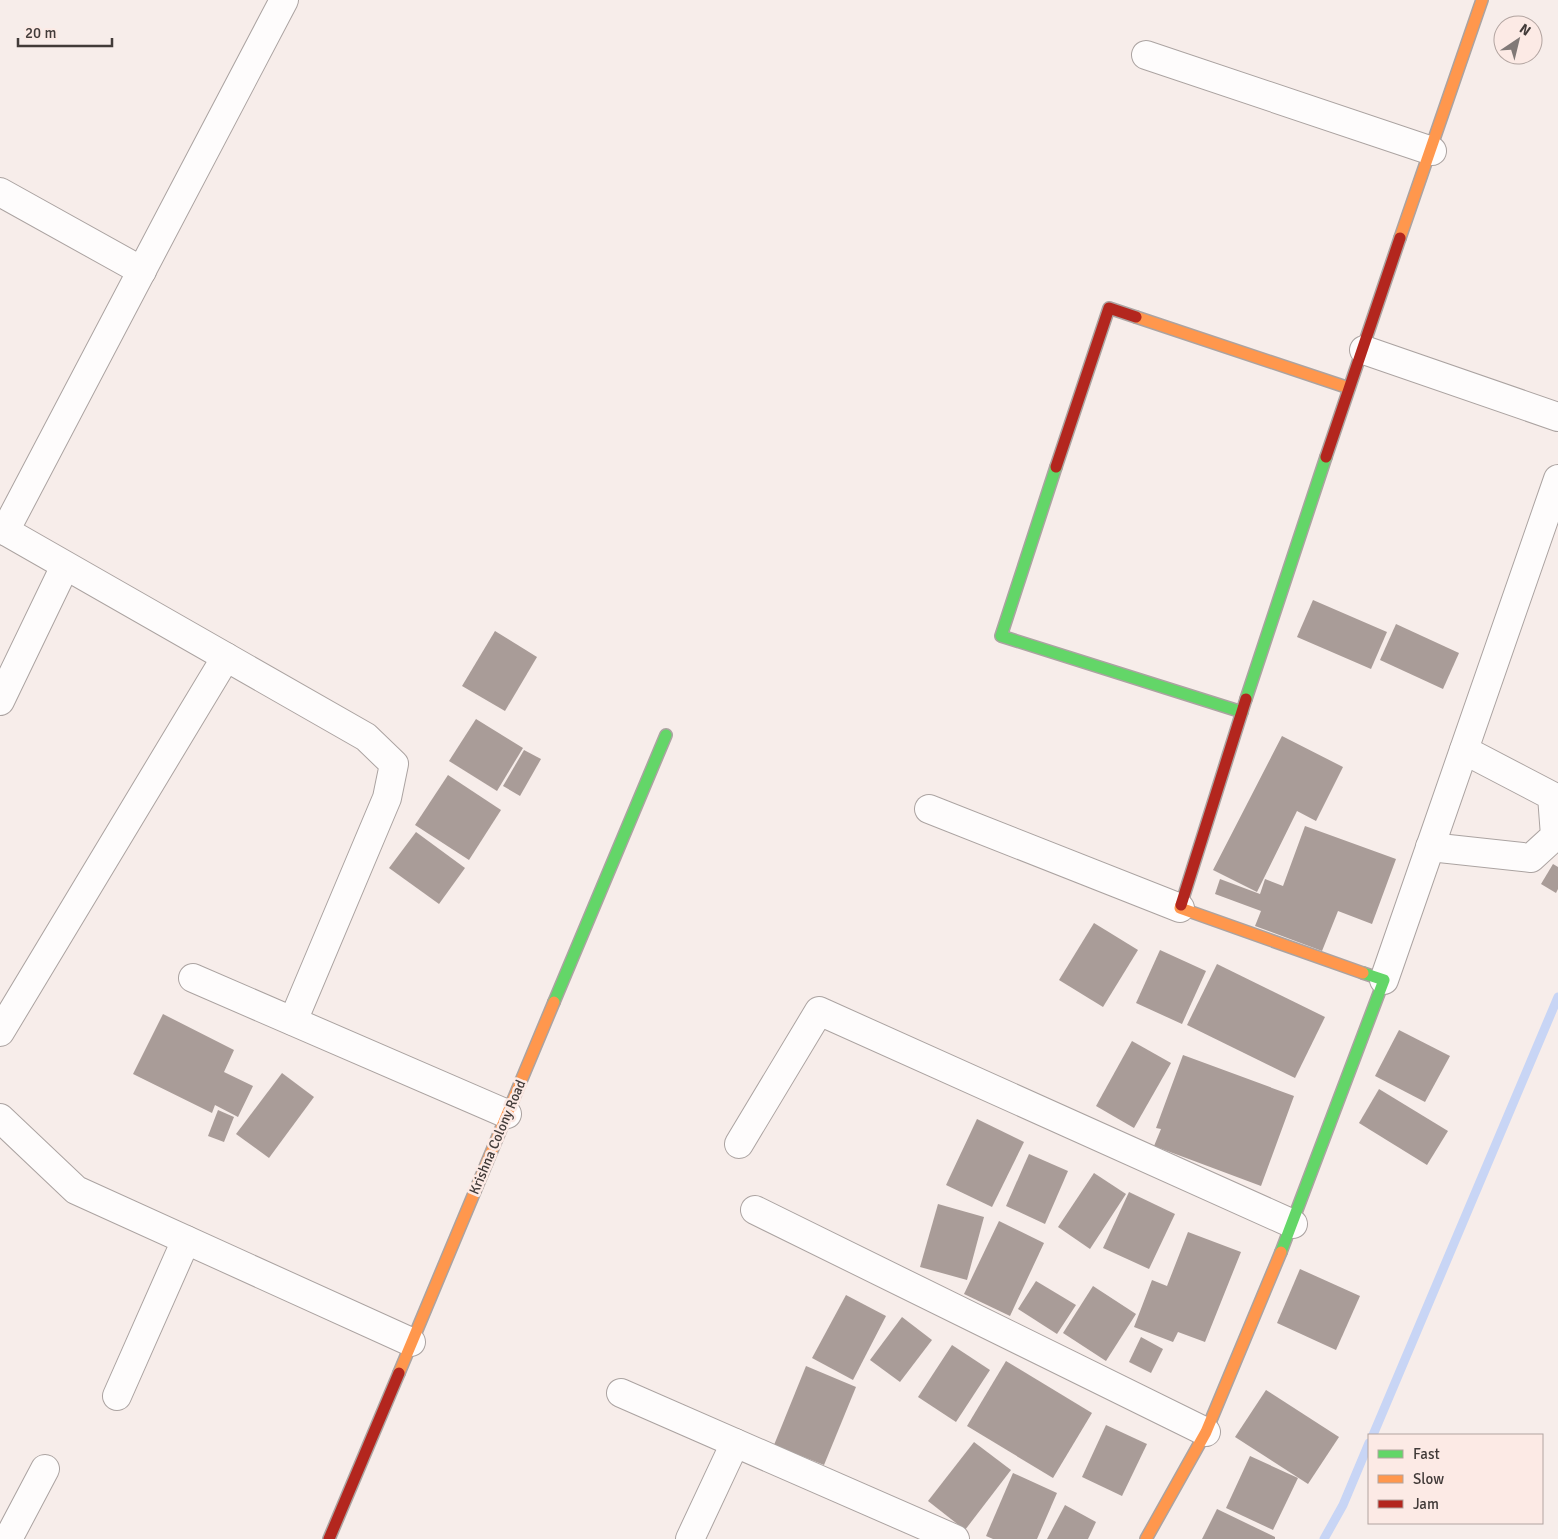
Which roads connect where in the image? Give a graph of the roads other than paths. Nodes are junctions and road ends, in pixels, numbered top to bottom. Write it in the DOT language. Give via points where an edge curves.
graph roads {
  1 [pos="284,0"];
  2 [pos="1482,0"];
  3 [pos="1146,56"];
  4 [pos="1432,151"];
  5 [pos="0,192"];
  6 [pos="142,271"];
  7 [pos="1364,350"];
  8 [pos="1350,388"];
  9 [pos="1558,417"];
  10 [pos="1558,479"];
  11 [pos="3,530"];
  12 [pos="1549,533"];
  13 [pos="65,566"];
  14 [pos="226,657"];
  15 [pos="0,701"];
  16 [pos="1242,712"];
  17 [pos="666,735"];
  18 [pos="1464,750"];
  19 [pos="929,809"];
  20 [pos="1430,847"];
  21 [pos="1180,908"];
  22 [pos="193,978"];
  23 [pos="1384,980"];
  24 [pos="293,1021"];
  25 [pos="0,1032"];
  26 [pos="507,1114"];
  27 [pos="0,1118"];
  28 [pos="738,1144"];
  29 [pos="755,1210"];
  30 [pos="1293,1224"];
  31 [pos="186,1240"];
  32 [pos="411,1342"];
  33 [pos="621,1393"];
  34 [pos="117,1396"];
  35 [pos="1206,1432"];
  36 [pos="735,1443"];
  37 [pos="45,1469"];
  38 [pos="8,1539"];
  39 [pos="329,1539"];
  40 [pos="690,1539"];
  41 [pos="955,1539"];
  42 [pos="1146,1539"];
  1 -- 6 [label="street"];
  2 -- 4 [label="street"];
  3 -- 4 [label="street"];
  4 -- 7 [label="street"];
  5 -- 6 [label="street"];
  6 -- 11 [label="street"];
  7 -- 8 [label="street"];
  7 -- 9 [label="street"];
  8 -- 16 [label="street"];
  8 -- 16 [label="street" via="1110,308 1097,346 1001,636"];
  10 -- 12 [label="street"];
  11 -- 13 [label="street"];
  12 -- 18 [label="street"];
  13 -- 14 [label="street"];
  13 -- 15 [label="street"];
  14 -- 24 [label="street" via="366,737 394,764 387,798"];
  14 -- 25 [label="street"];
  16 -- 21 [label="street"];
  17 -- 26 [label="street, Krishna Colony Road"];
  18 -- 20 [label="street"];
  18 -- 20 [label="street" via="1552,796 1555,836 1531,858"];
  19 -- 21 [label="street"];
  20 -- 23 [label="street"];
  21 -- 23 [label="street"];
  22 -- 24 [label="street"];
  23 -- 30 [label="street"];
  24 -- 26 [label="street"];
  26 -- 32 [label="street, Krishna Colony Road"];
  27 -- 31 [label="street" via="76,1190"];
  28 -- 30 [label="street" via="819,1011"];
  29 -- 35 [label="street"];
  30 -- 35 [label="street"];
  31 -- 32 [label="street"];
  31 -- 34 [label="street"];
  32 -- 39 [label="street, Krishna Colony Road"];
  33 -- 36 [label="street"];
  35 -- 42 [label="street"];
  36 -- 40 [label="street"];
  36 -- 41 [label="street"];
  37 -- 38 [label="street"];
}
